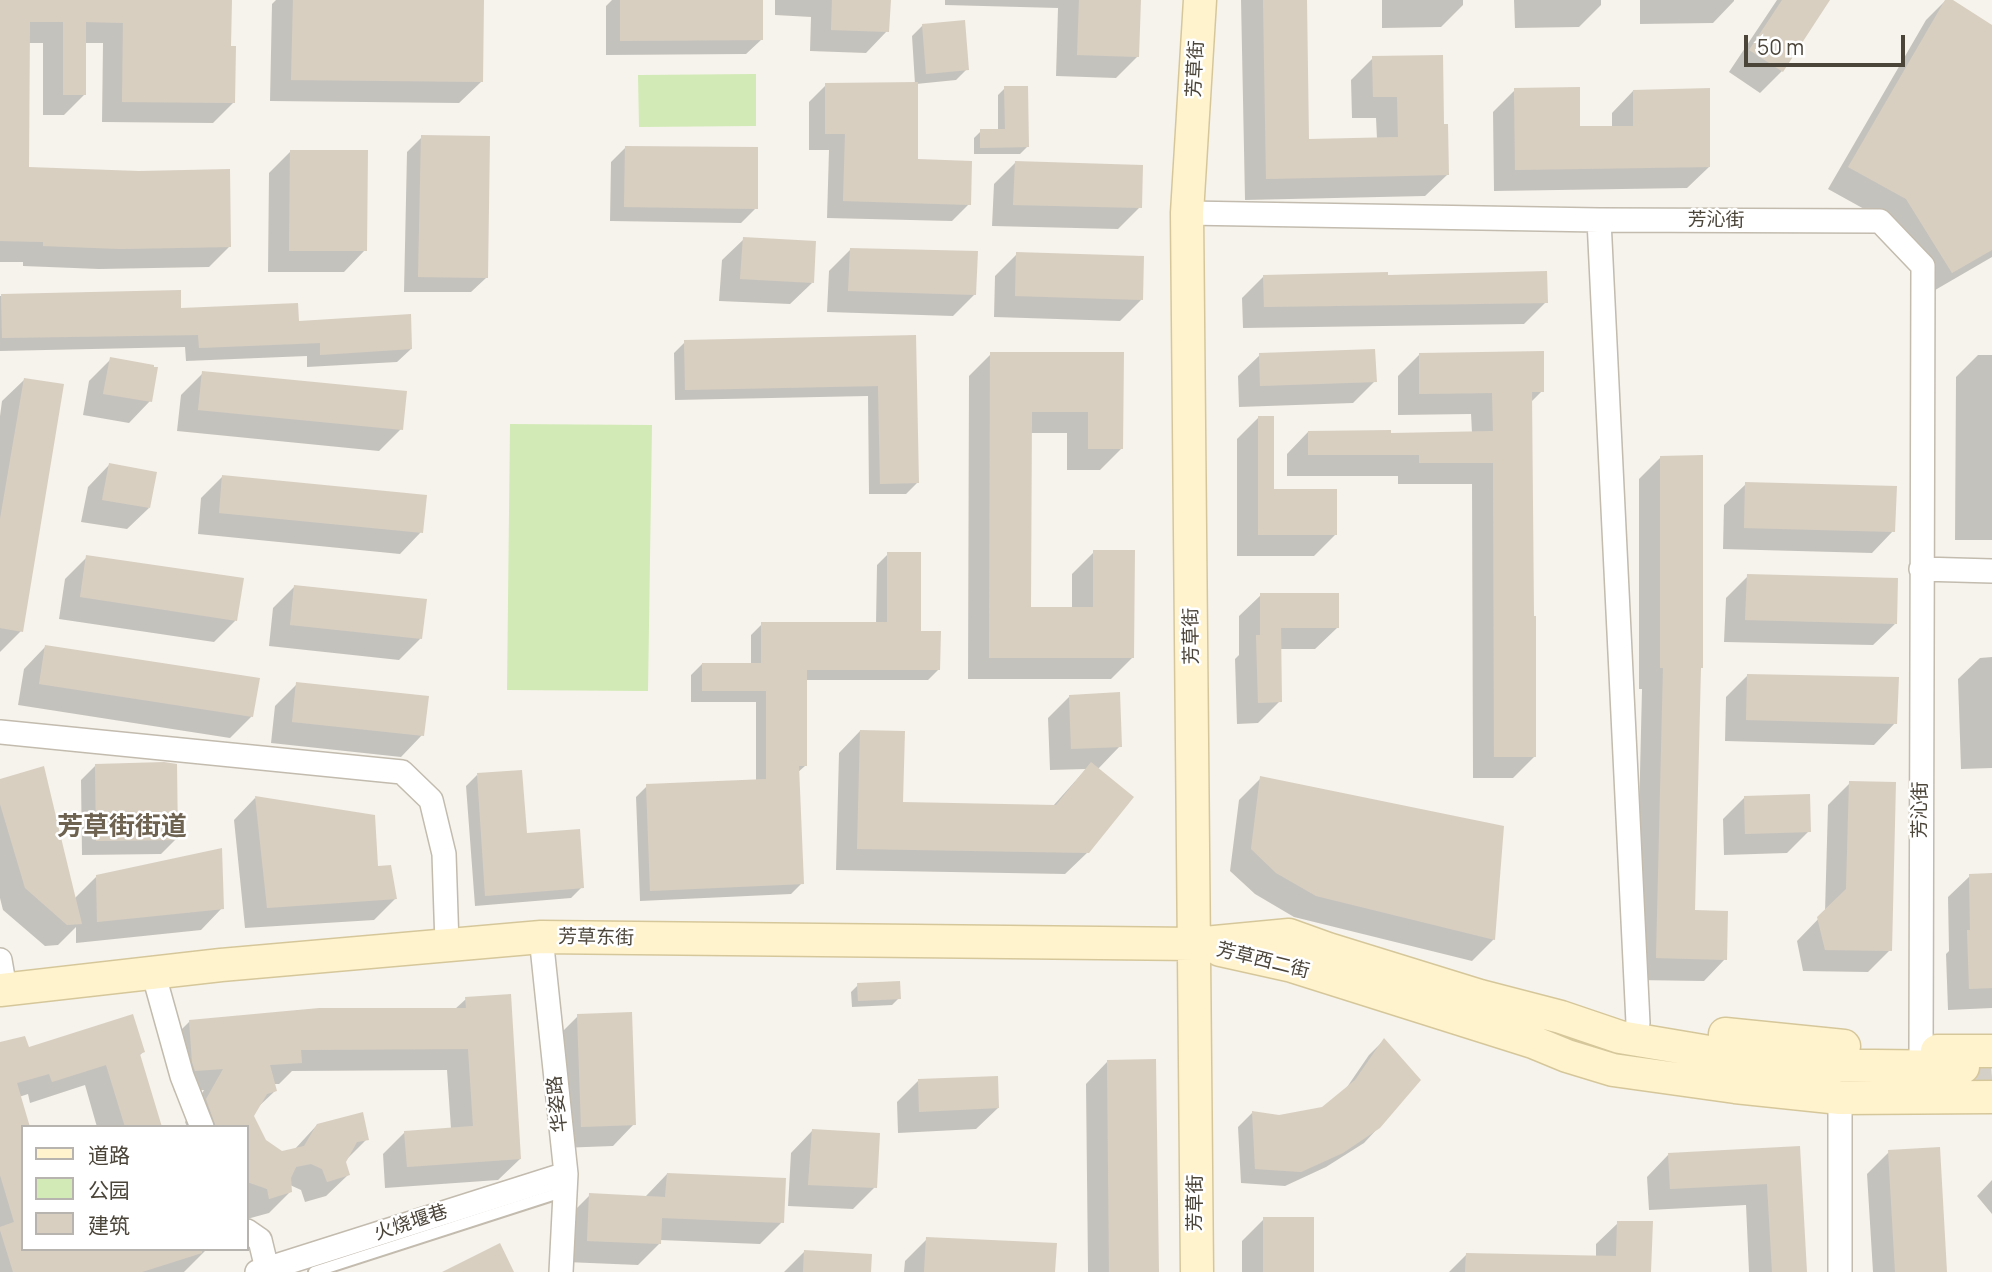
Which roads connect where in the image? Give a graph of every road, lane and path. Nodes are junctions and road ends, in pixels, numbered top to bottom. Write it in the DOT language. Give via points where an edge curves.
graph roads {
  1 [pos="1200,0"];
  2 [pos="1187,213"];
  3 [pos="1599,220"];
  4 [pos="1921,569"];
  5 [pos="1992,571"];
  6 [pos="0,732"];
  7 [pos="541,937"];
  8 [pos="1195,944"];
  9 [pos="447,945"];
  10 [pos="153,972"];
  11 [pos="2,980"];
  12 [pos="1561,1017"];
  13 [pos="1638,1023"];
  14 [pos="1533,1042"];
  15 [pos="1921,1051"];
  16 [pos="1992,1051"];
  17 [pos="1992,1097"];
  18 [pos="1840,1098"];
  19 [pos="201,1125"];
  20 [pos="565,1182"];
  21 [pos="248,1232"];
  22 [pos="262,1270"];
  23 [pos="314,1272"];
  24 [pos="561,1272"];
  25 [pos="1197,1272"];
  26 [pos="1840,1272"];
  1 -- 2 [label="main road, 芳草街"];
  2 -- 3 [label="street, 芳沁街"];
  2 -- 8 [label="main road, 芳草街"];
  3 -- 4 [label="street, 芳沁街" via="1880,221 1923,266"];
  3 -- 13 [label="street"];
  4 -- 5 [label="street"];
  4 -- 15 [label="street, 芳沁街"];
  6 -- 9 [label="street" via="402,772 431,800 444,854"];
  7 -- 8 [label="main road, 芳草东街"];
  7 -- 9 [label="main road, 芳草东街"];
  7 -- 20 [label="street, 华姿路"];
  8 -- 12 [label="main road, 芳草西二街" via="1289,934 1480,996"];
  8 -- 14 [label="main road, 芳草西二街" via="1292,966"];
  8 -- 25 [label="main road, 芳草街"];
  9 -- 10 [label="main road, 芳草东街"];
  10 -- 11 [label="main road, 芳草东街"];
  10 -- 19 [label="street"];
  12 -- 13 [label="main road"];
  12 -- 14 [label="main road" via="1620,1037 1786,1065 1964,1073 1884,1078 1768,1073 1602,1047"];
  13 -- 15 [label="main road" via="1807,1044"];
  14 -- 18 [label="main road" via="1613,1070"];
  15 -- 16 [label="main road"];
  17 -- 18 [label="main road"];
  18 -- 26 [label="street"];
  20 -- 22 [label="street, 火烧堰巷"];
  20 -- 23 [label="lane"];
  20 -- 24 [label="street, 华姿路"];
  21 -- 22 [label="street" via="260,1240"];
}
